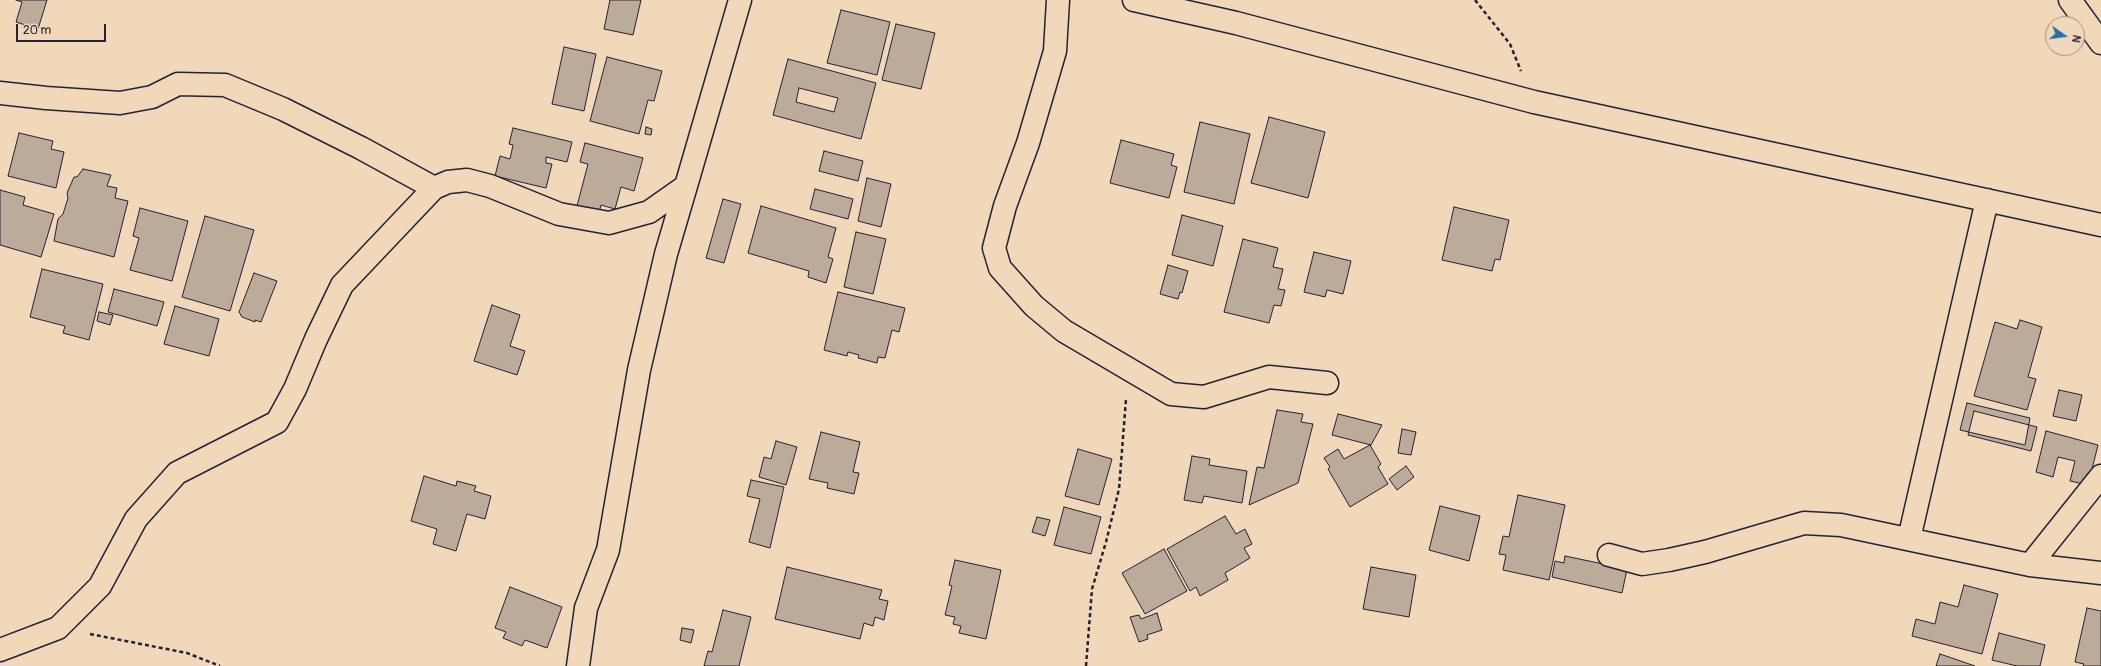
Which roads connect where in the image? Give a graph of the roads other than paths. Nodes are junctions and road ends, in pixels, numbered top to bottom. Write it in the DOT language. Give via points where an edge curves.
graph roads {
  1 [pos="740,0"];
  2 [pos="1058,0"];
  3 [pos="1134,0"];
  4 [pos="2070,0"];
  5 [pos="2101,43"];
  6 [pos="0,93"];
  7 [pos="686,186"];
  8 [pos="434,188"];
  9 [pos="1987,200"];
  10 [pos="2101,225"];
  11 [pos="1327,383"];
  12 [pos="2101,476"];
  13 [pos="1909,539"];
  14 [pos="1609,555"];
  15 [pos="2030,565"];
  16 [pos="2101,573"];
  17 [pos="0,650"];
  18 [pos="578,666"];
  1 -- 7 [label="street"];
  2 -- 11 [label="street" via="1055,51 994,248 1000,268 1034,306 1064,331 1171,394 1204,397 1269,377"];
  3 -- 9 [label="street" via="1236,23 1534,102"];
  4 -- 5 [label="street"];
  6 -- 8 [label="street" via="120,103 152,97 178,84 225,85 283,109"];
  7 -- 8 [label="street" via="649,212 610,223 559,214 490,186 466,180 448,182"];
  7 -- 18 [label="street" via="666,254 639,370 608,550 586,608"];
  8 -- 17 [label="street" via="342,285 295,389 277,422 177,473 136,519 100,586 58,628"];
  9 -- 10 [label="street"];
  9 -- 13 [label="street"];
  12 -- 15 [label="street"];
  13 -- 14 [label="street" via="1841,525 1804,523 1669,560 1642,564"];
  13 -- 15 [label="street"];
  15 -- 16 [label="street"];
}
